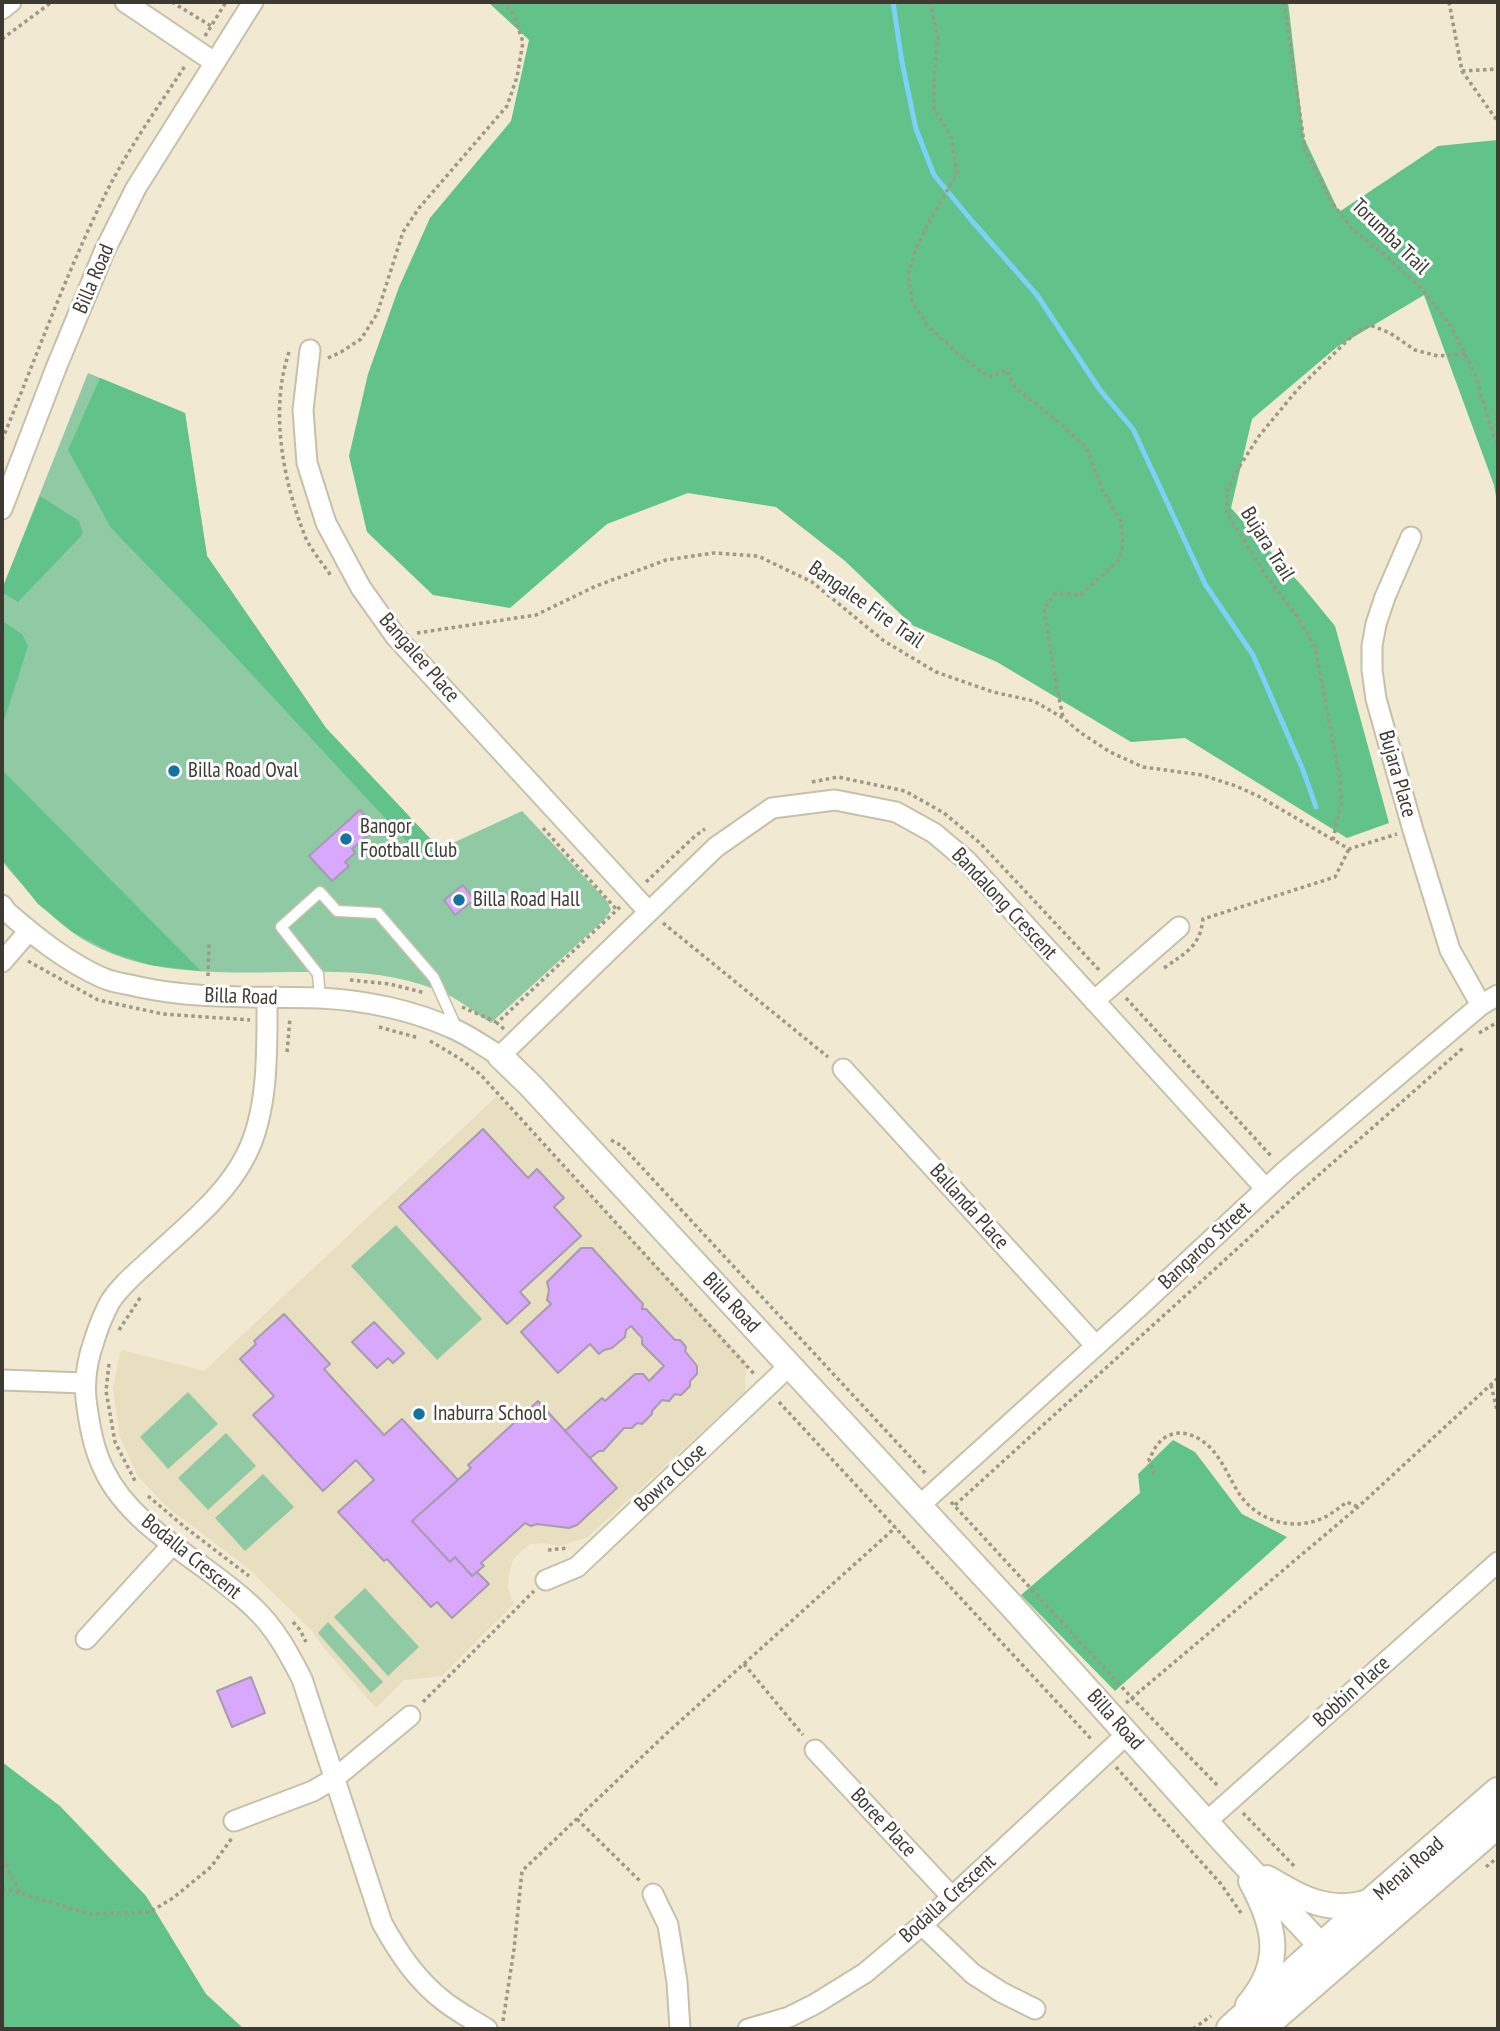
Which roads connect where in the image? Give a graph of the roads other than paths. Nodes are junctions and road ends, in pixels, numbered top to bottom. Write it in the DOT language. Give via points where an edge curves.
graph roads {
  1 [pos="12,2"];
  2 [pos="125,2"];
  3 [pos="253,2"];
  4 [pos="2,9"];
  5 [pos="214,62"];
  6 [pos="309,358"];
  7 [pos="4,497"];
  8 [pos="1411,537"];
  9 [pos="2,905"];
  10 [pos="648,911"];
  11 [pos="1179,927"];
  12 [pos="29,931"];
  13 [pos="2,962"];
  14 [pos="1498,995"];
  15 [pos="320,998"];
  16 [pos="268,999"];
  17 [pos="1094,1001"];
  18 [pos="1481,1005"];
  19 [pos="457,1030"];
  20 [pos="508,1049"];
  21 [pos="843,1069"];
  22 [pos="1266,1189"];
  23 [pos="1096,1346"];
  24 [pos="789,1366"];
  25 [pos="2,1380"];
  26 [pos="85,1383"];
  27 [pos="919,1506"];
  28 [pos="172,1545"];
  29 [pos="1498,1562"];
  30 [pos="546,1580"];
  31 [pos="86,1639"];
  32 [pos="410,1716"];
  33 [pos="1119,1725"];
  34 [pos="815,1750"];
  35 [pos="335,1778"];
  36 [pos="1498,1792"];
  37 [pos="238,1820"];
  38 [pos="1206,1822"];
  39 [pos="1498,1823"];
  40 [pos="1226,1844"];
  41 [pos="653,1894"];
  42 [pos="951,1896"];
  43 [pos="1374,1900"];
  44 [pos="1406,1903"];
  45 [pos="922,1925"];
  46 [pos="1322,1947"];
  47 [pos="1035,2009"];
  48 [pos="1270,2021"];
  49 [pos="792,2023"];
  50 [pos="1223,2025"];
  51 [pos="487,2029"];
  52 [pos="680,2029"];
  53 [pos="748,2029"];
  1 -- 4 [label="street"];
  2 -- 5 [label="street"];
  3 -- 5 [label="street, Billa Road"];
  5 -- 7 [label="street, Billa Road" via="136,188 104,252"];
  6 -- 10 [label="street, Bangalee Place" via="303,410 307,463 326,523 361,588 396,636"];
  8 -- 18 [label="street, Bujara Place" via="1376,624 1372,646 1376,699 1450,950"];
  9 -- 12 [label="street, Billa Road"];
  10 -- 17 [label="street, Bandalong Crescent" via="716,847 772,808 835,800 896,811 934,833 966,860"];
  10 -- 20 [label="street, Bandalong Crescent"];
  11 -- 17 [label="street"];
  12 -- 13 [label="street"];
  12 -- 16 [label="street, Billa Road" via="50,949 105,979 172,994"];
  14 -- 18 [label="street, Bangaroo Street"];
  15 -- 16 [label="street, Billa Road"];
  15 -- 19 [label="street, Billa Road" via="383,1007"];
  15 -- 19 [label="lane" via="318,974 281,927 320,892 337,911 378,913 434,978"];
  16 -- 26 [label="street, Bodalla Crescent" via="267,1067 257,1131 246,1155 230,1182 111,1300 90,1351"];
  17 -- 22 [label="street, Bandalong Crescent"];
  18 -- 22 [label="street, Bangaroo Street"];
  19 -- 20 [label="street, Billa Road"];
  20 -- 24 [label="street, Billa Road" via="530,1085"];
  21 -- 23 [label="street, Ballanda Place"];
  22 -- 23 [label="street, Bangaroo Street"];
  23 -- 27 [label="street, Bangaroo Street"];
  24 -- 27 [label="street, Billa Road"];
  24 -- 30 [label="street, Bowra Close" via="577,1567"];
  25 -- 26 [label="street"];
  26 -- 28 [label="street, Bodalla Crescent" via="89,1424 105,1472 124,1502"];
  27 -- 33 [label="street, Billa Road"];
  28 -- 31 [label="street"];
  28 -- 35 [label="street, Bodalla Crescent" via="252,1606 283,1643 302,1679"];
  29 -- 38 [label="street, Bobbin Place"];
  32 -- 35 [label="street"];
  33 -- 38 [label="street, Billa Road"];
  33 -- 42 [label="street, Bodalla Crescent" via="1105,1754"];
  34 -- 42 [label="street, Boree Place"];
  35 -- 37 [label="street"];
  35 -- 51 [label="street, Bodalla Crescent" via="382,1923 397,1948 443,2000"];
  36 -- 43 [label="main road, Menai Road"];
  38 -- 40 [label="street, Billa Road"];
  39 -- 44 [label="main road, Menai Road"];
  40 -- 43 [label="street" via="1262,1875 1317,1903 1346,1907"];
  40 -- 46 [label="street, Billa Road"];
  40 -- 50 [label="street" via="1264,1909 1272,1951 1264,1985"];
  41 -- 52 [label="street" via="668,1925"];
  42 -- 45 [label="street, Bodalla Crescent"];
  43 -- 46 [label="main road, Menai Road"];
  44 -- 46 [label="main road, Menai Road" via="1352,1941"];
  44 -- 48 [label="main road, Menai Road"];
  45 -- 47 [label="street" via="973,1974"];
  45 -- 49 [label="street, Bodalla Crescent" via="865,1973"];
  46 -- 48 [label="main road, Menai Road" via="1314,1975"];
  46 -- 50 [label="main road, Menai Road"];
  49 -- 53 [label="street, Bodalla Crescent"];
}
